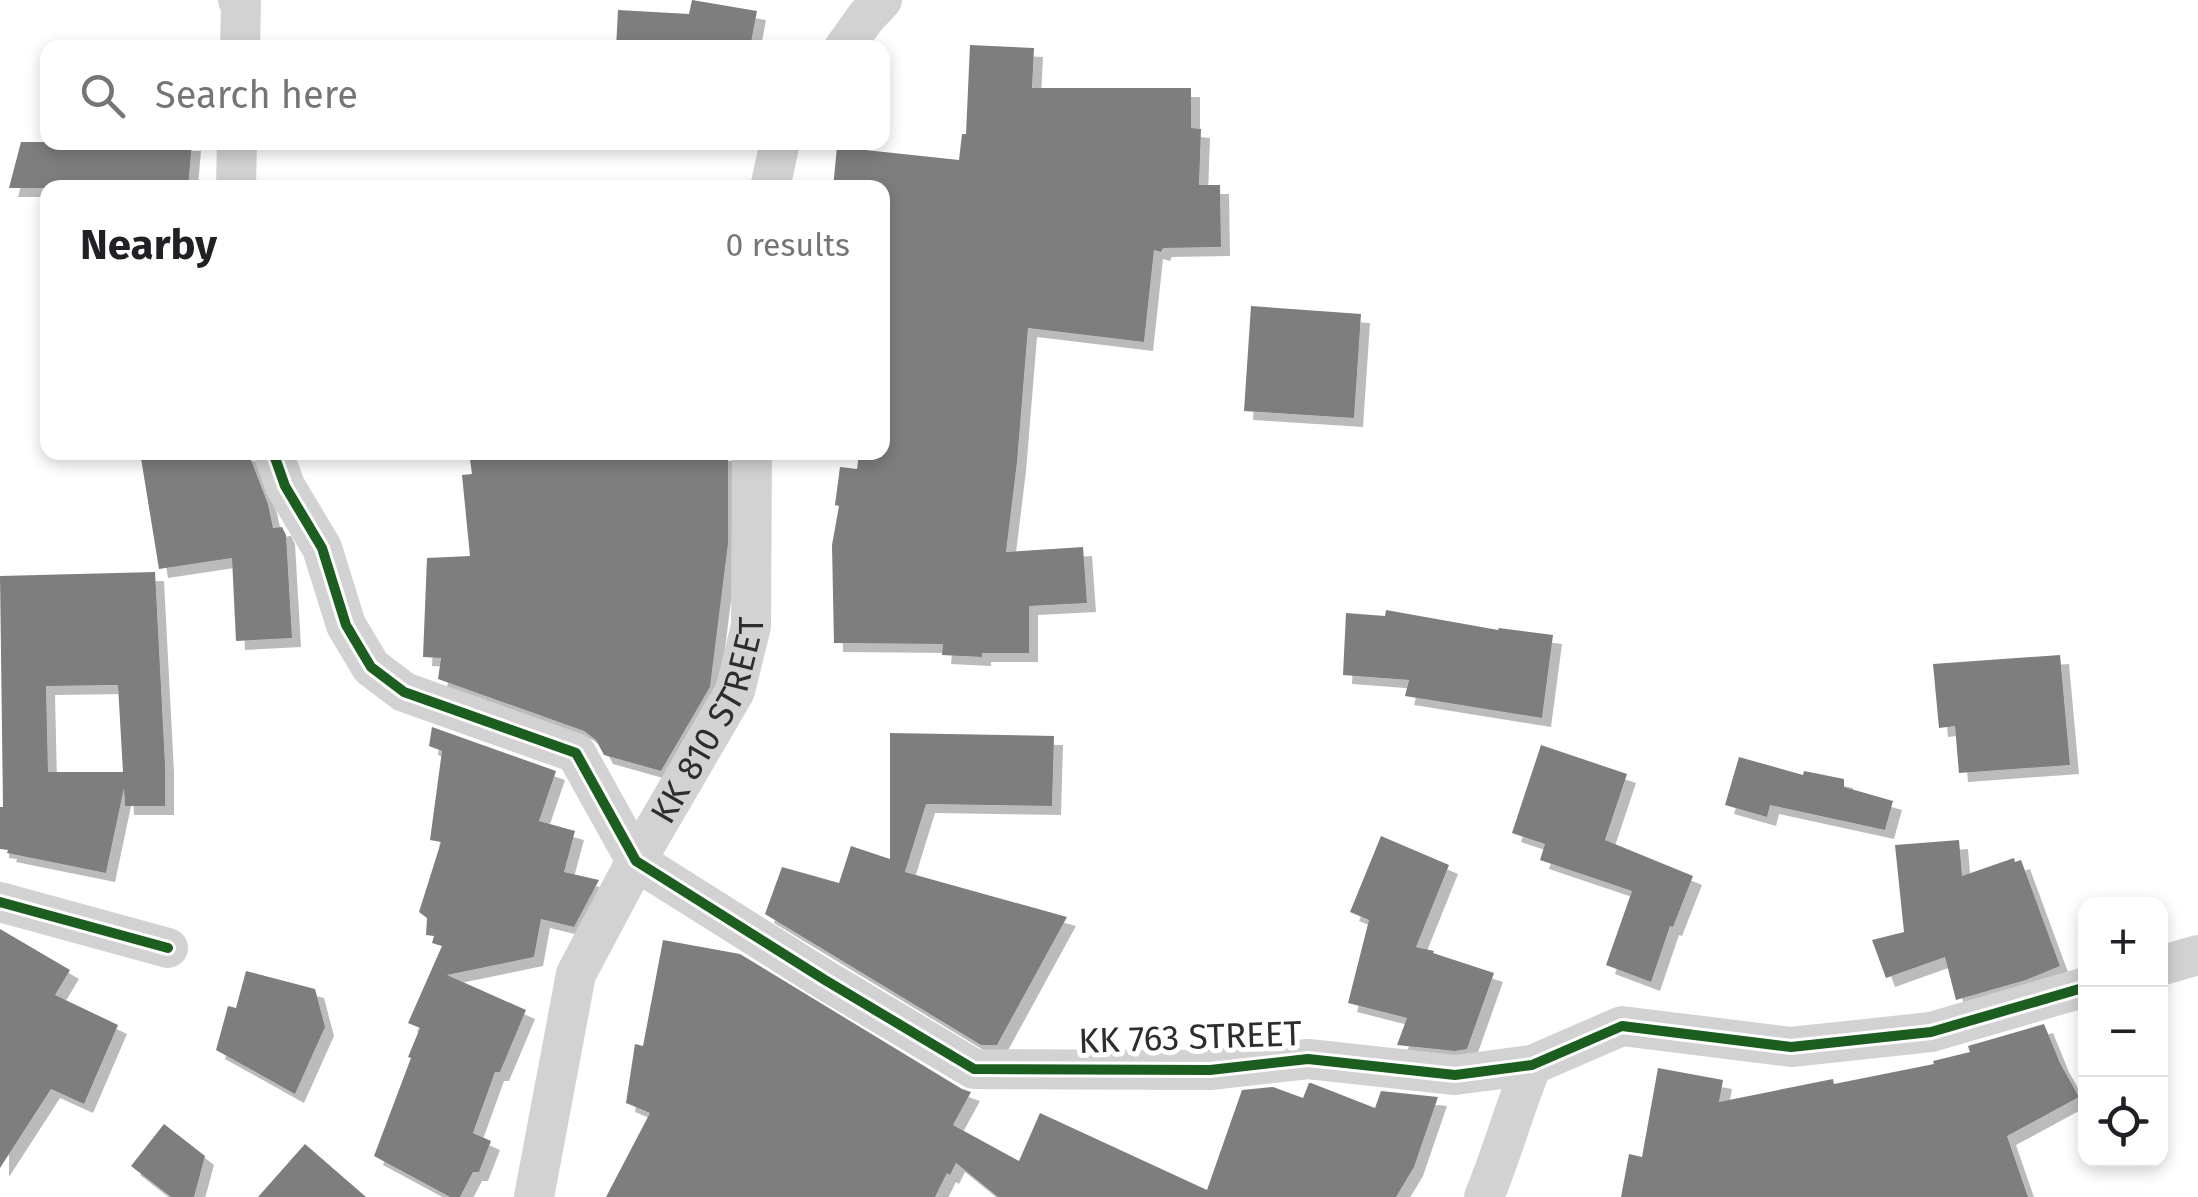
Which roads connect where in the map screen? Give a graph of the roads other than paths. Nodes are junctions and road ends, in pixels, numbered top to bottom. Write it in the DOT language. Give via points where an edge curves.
graph roads {
  1 [pos="238,0"];
  2 [pos="882,0"];
  3 [pos="240,40"];
  4 [pos="850,40"];
  5 [pos="238,150"];
  6 [pos="778,150"];
  7 [pos="236,180"];
  8 [pos="772,180"];
  9 [pos="276,460"];
  10 [pos="752,460"];
  11 [pos="636,861"];
  12 [pos="0,902"];
  13 [pos="168,948"];
  14 [pos="2198,955"];
  15 [pos="2168,964"];
  16 [pos="2078,989"];
  17 [pos="1532,1065"];
  18 [pos="534,1197"];
  19 [pos="1484,1197"];
  1 -- 3 [label="street"];
  2 -- 4 [label="street"];
  5 -- 7 [label="street"];
  6 -- 8 [label="street"];
  9 -- 11 [label="street" via="322,548 346,624 371,668 404,692 576,753"];
  10 -- 11 [label="street, KK 810 STREET" via="751,626 735,691"];
  11 -- 17 [label="street, KK 763 STREET" via="974,1069 1210,1070 1308,1059 1456,1075"];
  11 -- 18 [label="street, KK 810 STREET" via="576,974"];
  12 -- 13 [label="street"];
  14 -- 15 [label="street"];
  16 -- 17 [label="street, KK 763 STREET" via="1931,1032 1791,1048 1622,1026"];
  17 -- 19 [label="street"];
}
